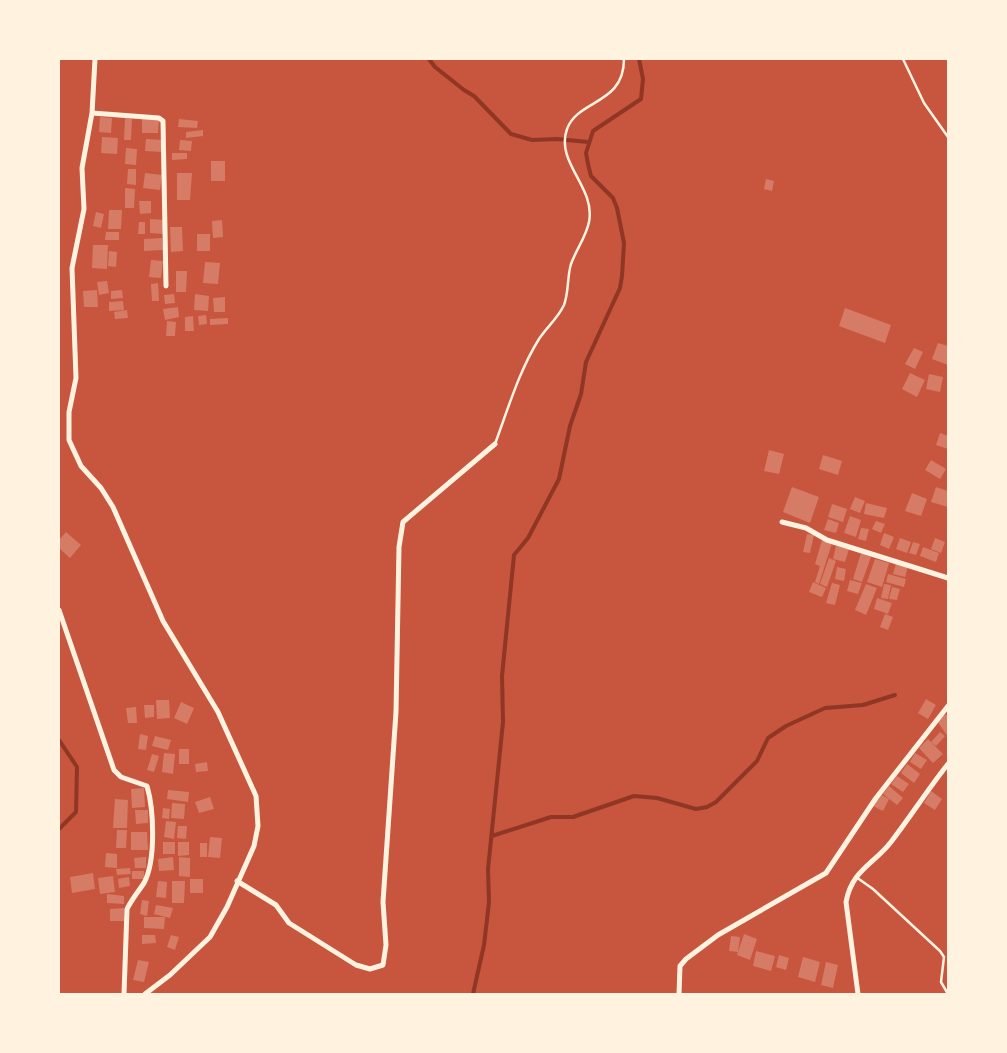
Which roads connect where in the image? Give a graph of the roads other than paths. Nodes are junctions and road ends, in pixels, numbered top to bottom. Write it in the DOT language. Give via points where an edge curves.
graph roads {
  1 [pos="95,59"];
  2 [pos="624,59"];
  3 [pos="903,59"];
  4 [pos="92,112"];
  5 [pos="948,137"];
  6 [pos="166,286"];
  7 [pos="495,444"];
  8 [pos="782,522"];
  9 [pos="948,578"];
  10 [pos="59,610"];
  11 [pos="948,706"];
  12 [pos="948,764"];
  13 [pos="855,876"];
  14 [pos="237,881"];
  15 [pos="124,994"];
  16 [pos="144,994"];
  17 [pos="679,994"];
  18 [pos="858,994"];
  19 [pos="948,994"];
  1 -- 4 [label="street"];
  2 -- 7 [label="lane" via="621,79 616,87 574,119 568,128 566,153 590,204 589,222 570,268 564,305 539,339"];
  3 -- 5 [label="lane" via="924,103"];
  4 -- 6 [label="street" via="160,118 163,121"];
  4 -- 14 [label="street" via="82,168 84,209 72,268 76,378 69,412 69,440 81,466 113,507 163,621 218,712 256,796 258,826 254,846"];
  7 -- 14 [label="street" via="404,522 399,547 396,712 383,902 386,944 383,965 370,969 356,965 289,922 276,905"];
  8 -- 9 [label="street" via="806,528 827,540"];
  10 -- 15 [label="street" via="114,770 121,777 146,786 150,797 151,857 144,882 127,909"];
  11 -- 17 [label="street" via="876,798 826,873 718,935 686,959 680,966"];
  12 -- 13 [label="street" via="889,844"];
  13 -- 18 [label="street" via="846,902"];
  13 -- 19 [label="lane" via="940,951 944,957 941,982"];
  14 -- 16 [label="street" via="210,937 170,975"];
}
